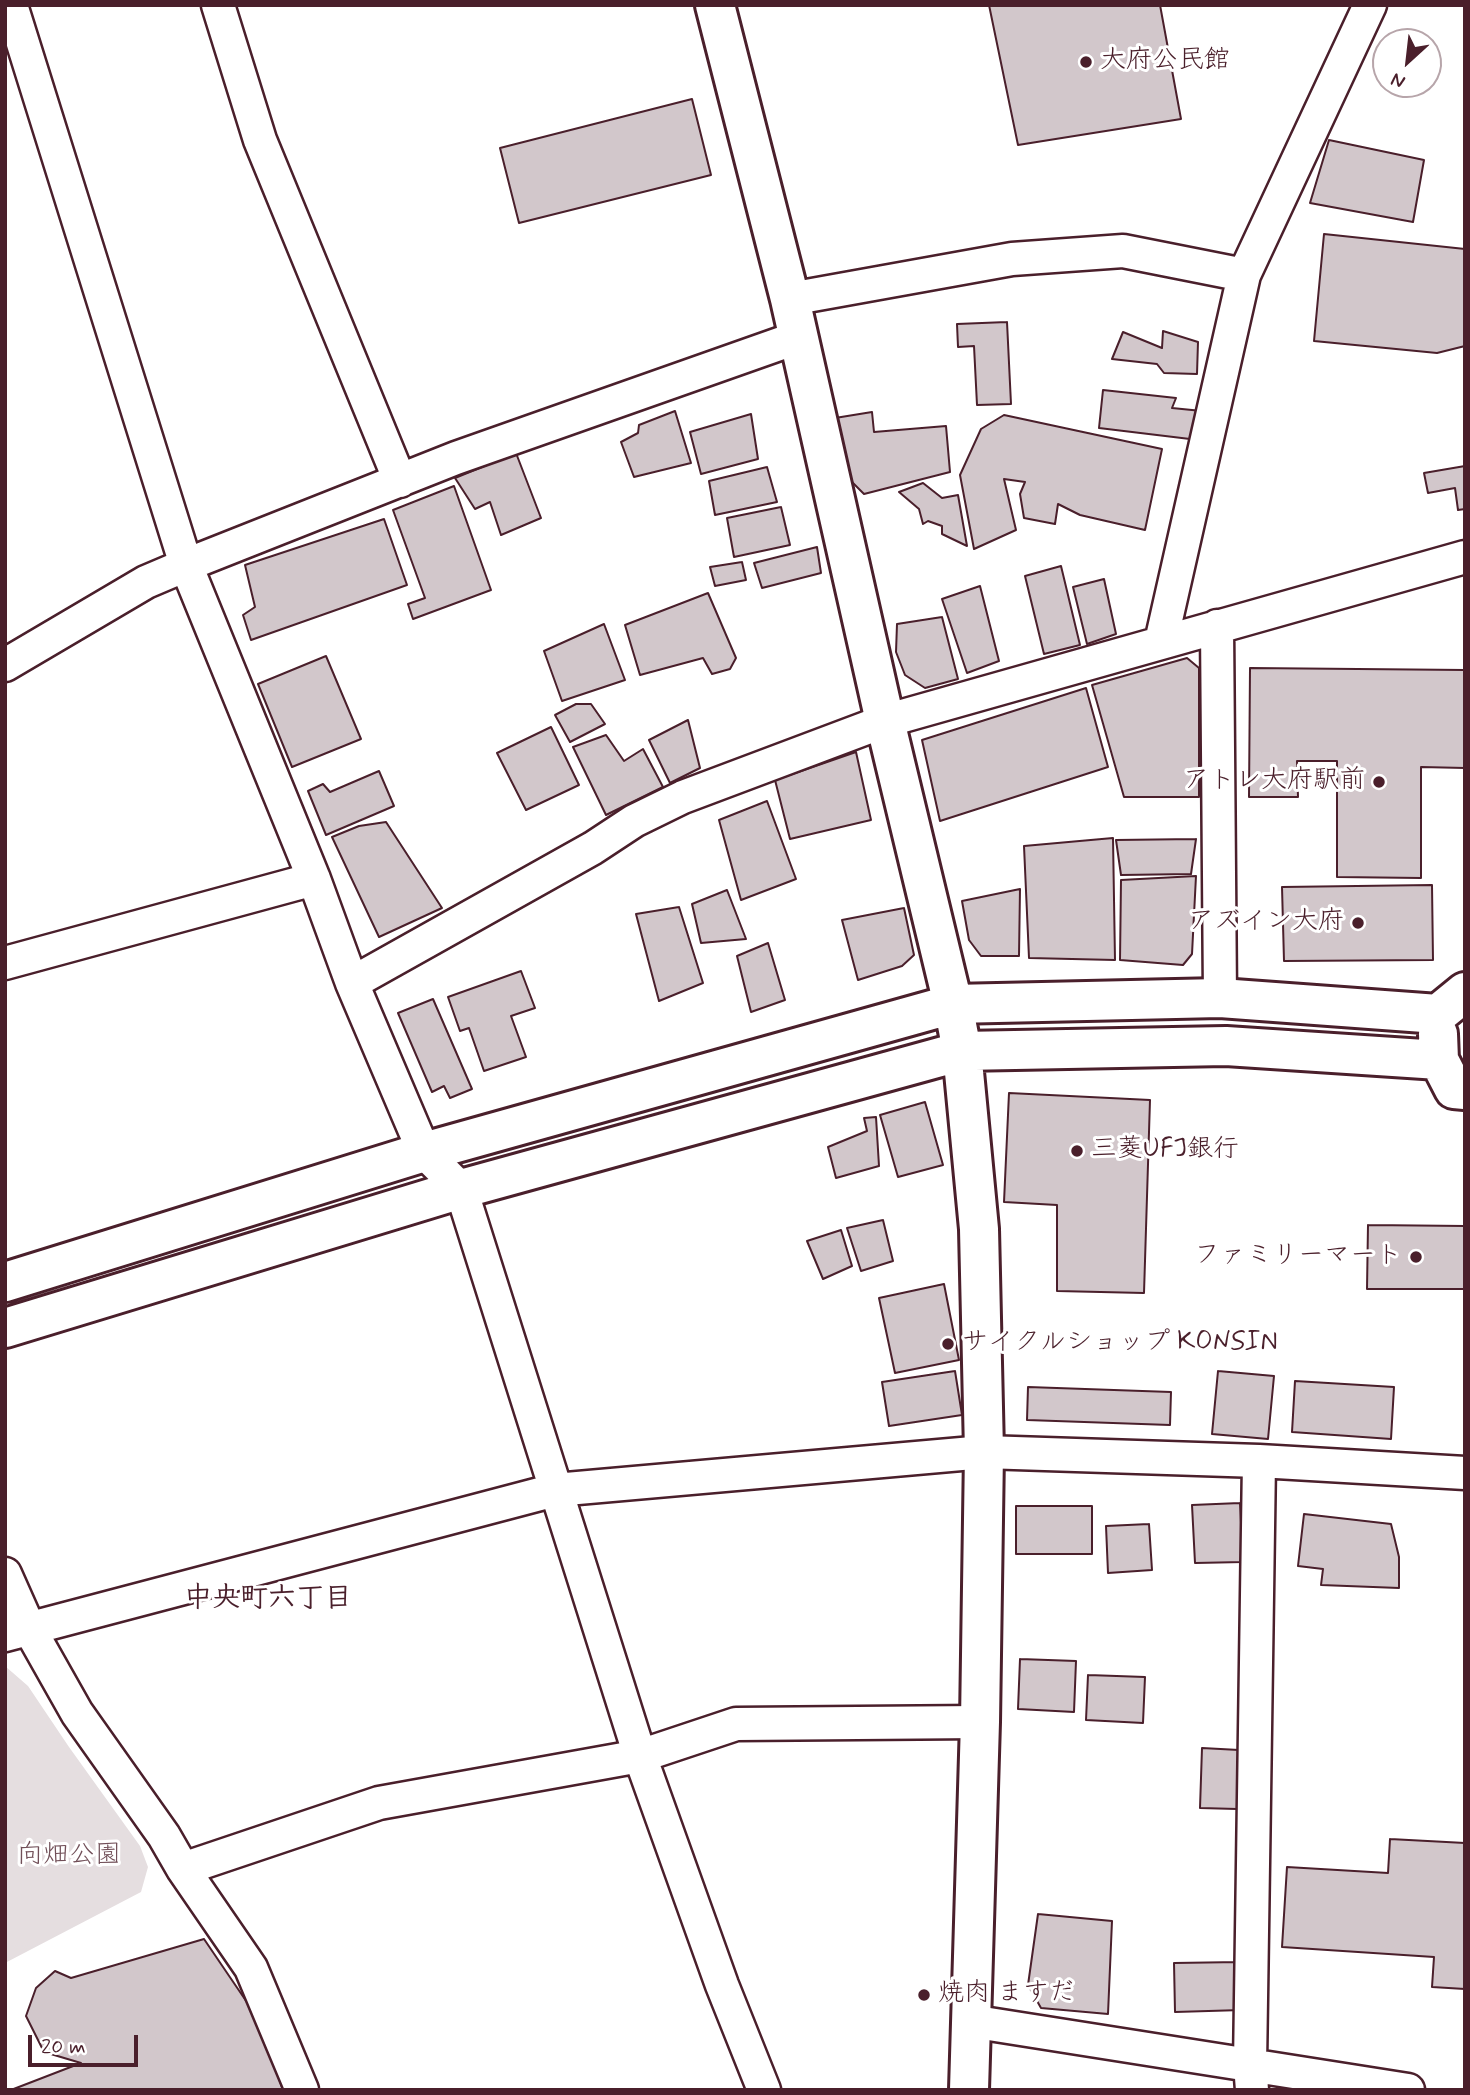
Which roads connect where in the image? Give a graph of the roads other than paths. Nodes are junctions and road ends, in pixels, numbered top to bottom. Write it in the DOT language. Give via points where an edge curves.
graph roads {
  1 [pos="11,5"];
  2 [pos="218,5"];
  3 [pos="715,5"];
  4 [pos="1370,5"];
  5 [pos="1244,275"];
  6 [pos="790,299"];
  7 [pos="799,337"];
  8 [pos="400,481"];
  9 [pos="1465,557"];
  10 [pos="186,565"];
  11 [pos="1217,626"];
  12 [pos="1161,642"];
  13 [pos="5,665"];
  14 [pos="885,721"];
  15 [pos="314,879"];
  16 [pos="5,963"];
  17 [pos="352,983"];
  18 [pos="1220,998"];
  19 [pos="1451,1003"];
  20 [pos="953,1004"];
  21 [pos="962,1051"];
  22 [pos="1456,1087"];
  23 [pos="424,1152"];
  24 [pos="461,1189"];
  25 [pos="5,1282"];
  26 [pos="5,1328"];
  27 [pos="984,1452"];
  28 [pos="1259,1461"];
  29 [pos="1465,1473"];
  30 [pos="555,1490"];
  31 [pos="5,1574"];
  32 [pos="17,1631"];
  33 [pos="980,1722"];
  34 [pos="640,1756"];
  35 [pos="183,1869"];
  36 [pos="970,2021"];
  37 [pos="1251,2078"];
  38 [pos="302,2090"];
  39 [pos="764,2090"];
  40 [pos="969,2090"];
  41 [pos="1408,2090"];
  1 -- 10 [label="street"];
  2 -- 8 [label="street" via="260,140"];
  3 -- 6 [label="street"];
  4 -- 5 [label="street"];
  5 -- 6 [label="street" via="1123,251 1012,259"];
  5 -- 12 [label="street"];
  6 -- 7 [label="street"];
  7 -- 8 [label="street"];
  7 -- 14 [label="street"];
  8 -- 10 [label="street"];
  9 -- 11 [label="street"];
  10 -- 13 [label="street" via="146,582"];
  10 -- 15 [label="street"];
  11 -- 12 [label="street"];
  11 -- 18 [label="street"];
  12 -- 14 [label="street"];
  14 -- 17 [label="street" via="683,797 634,821"];
  14 -- 20 [label="street"];
  15 -- 16 [label="street"];
  15 -- 17 [label="street"];
  17 -- 23 [label="street"];
  18 -- 19 [label="street"];
  18 -- 20 [label="street"];
  19 -- 22 [label="street"];
  20 -- 21 [label="street"];
  20 -- 23 [label="street"];
  21 -- 22 [label="street" via="1226,1046"];
  21 -- 24 [label="street"];
  21 -- 27 [label="street" via="979,1229"];
  23 -- 24 [label="street"];
  23 -- 25 [label="street"];
  24 -- 26 [label="street"];
  24 -- 30 [label="street"];
  27 -- 28 [label="street"];
  27 -- 30 [label="street"];
  27 -- 33 [label="street"];
  28 -- 29 [label="street"];
  28 -- 37 [label="street"];
  30 -- 32 [label="street"];
  30 -- 34 [label="street"];
  31 -- 32 [label="street"];
  32 -- 35 [label="street"];
  33 -- 34 [label="street" via="736,1724"];
  33 -- 36 [label="street"];
  34 -- 35 [label="street" via="379,1803"];
  34 -- 39 [label="street"];
  35 -- 38 [label="street" via="251,1968"];
  36 -- 37 [label="street"];
  36 -- 40 [label="street"];
  37 -- 41 [label="street"];
}
